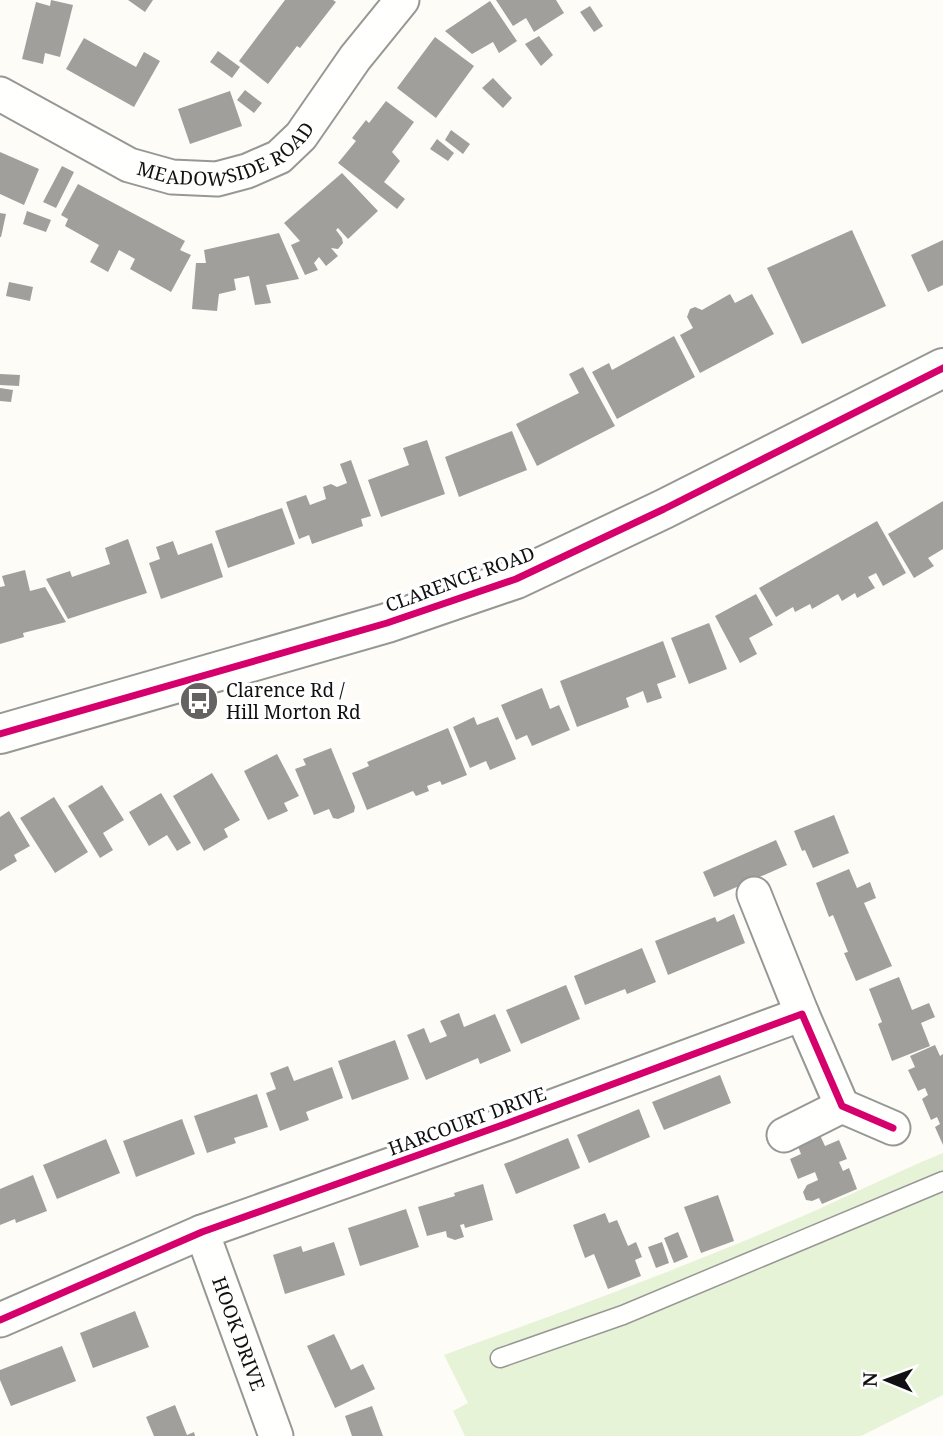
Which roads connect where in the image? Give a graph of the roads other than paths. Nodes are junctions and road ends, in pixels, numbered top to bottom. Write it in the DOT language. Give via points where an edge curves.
graph roads {
  1 [pos="402,0"];
  2 [pos="0,93"];
  3 [pos="943,368"];
  4 [pos="0,734"];
  5 [pos="754,894"];
  6 [pos="802,1014"];
  7 [pos="842,1106"];
  8 [pos="893,1128"];
  9 [pos="784,1135"];
  10 [pos="943,1181"];
  11 [pos="202,1232"];
  12 [pos="0,1320"];
  13 [pos="500,1358"];
  14 [pos="276,1436"];
  1 -- 2 [label="street, MEADOWSIDE ROAD" via="301,136 279,157 217,179 172,177 130,165"];
  3 -- 4 [label="street, CLARENCE ROAD" via="516,579 374,626"];
  5 -- 6 [label="street"];
  6 -- 7 [label="street"];
  6 -- 11 [label="street, HARCOURT DRIVE"];
  7 -- 8 [label="street"];
  7 -- 9 [label="street"];
  10 -- 13 [label="lane" via="623,1315"];
  11 -- 12 [label="street, HARCOURT DRIVE"];
  11 -- 14 [label="street, HOOK DRIVE"];
}
